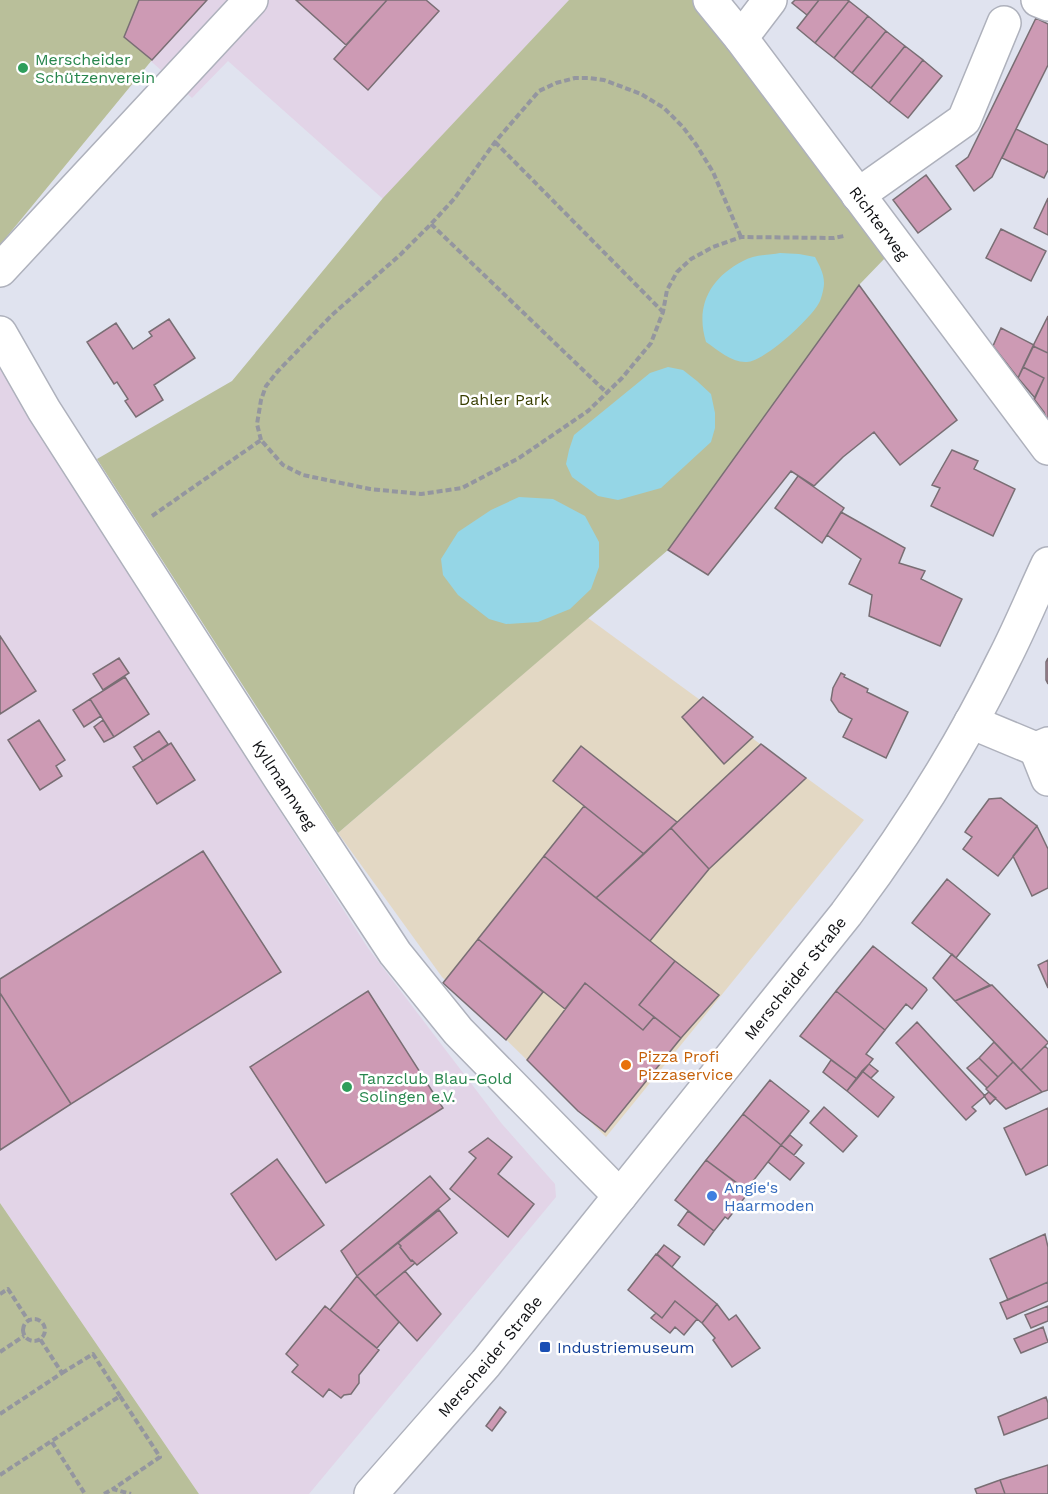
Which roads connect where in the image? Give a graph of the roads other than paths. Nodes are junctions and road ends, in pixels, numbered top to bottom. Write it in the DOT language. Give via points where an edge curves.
graph roads {
  1 [pos="251,0"];
  2 [pos="710,0"];
  3 [pos="770,0"];
  4 [pos="1038,0"];
  5 [pos="1048,4"];
  6 [pos="1004,23"];
  7 [pos="741,38"];
  8 [pos="858,195"];
  9 [pos="0,270"];
  10 [pos="0,333"];
  11 [pos="1048,448"];
  12 [pos="1048,564"];
  13 [pos="971,722"];
  14 [pos="1042,746"];
  15 [pos="1048,779"];
  16 [pos="620,1196"];
  17 [pos="371,1494"];
  1 -- 9 [label="street"];
  2 -- 7 [label="street, Richterweg"];
  3 -- 7 [label="street"];
  4 -- 5 [label="street"];
  6 -- 8 [label="street" via="964,120"];
  7 -- 8 [label="street, Richterweg"];
  8 -- 11 [label="street, Richterweg"];
  10 -- 16 [label="street, Kyllmannweg" via="44,410 394,953 458,1031"];
  12 -- 13 [label="street, Merscheider Straße"];
  13 -- 14 [label="street"];
  13 -- 16 [label="street, Merscheider Straße" via="874,877"];
  14 -- 15 [label="street"];
  16 -- 17 [label="street, Merscheider Straße" via="486,1363"];
}
